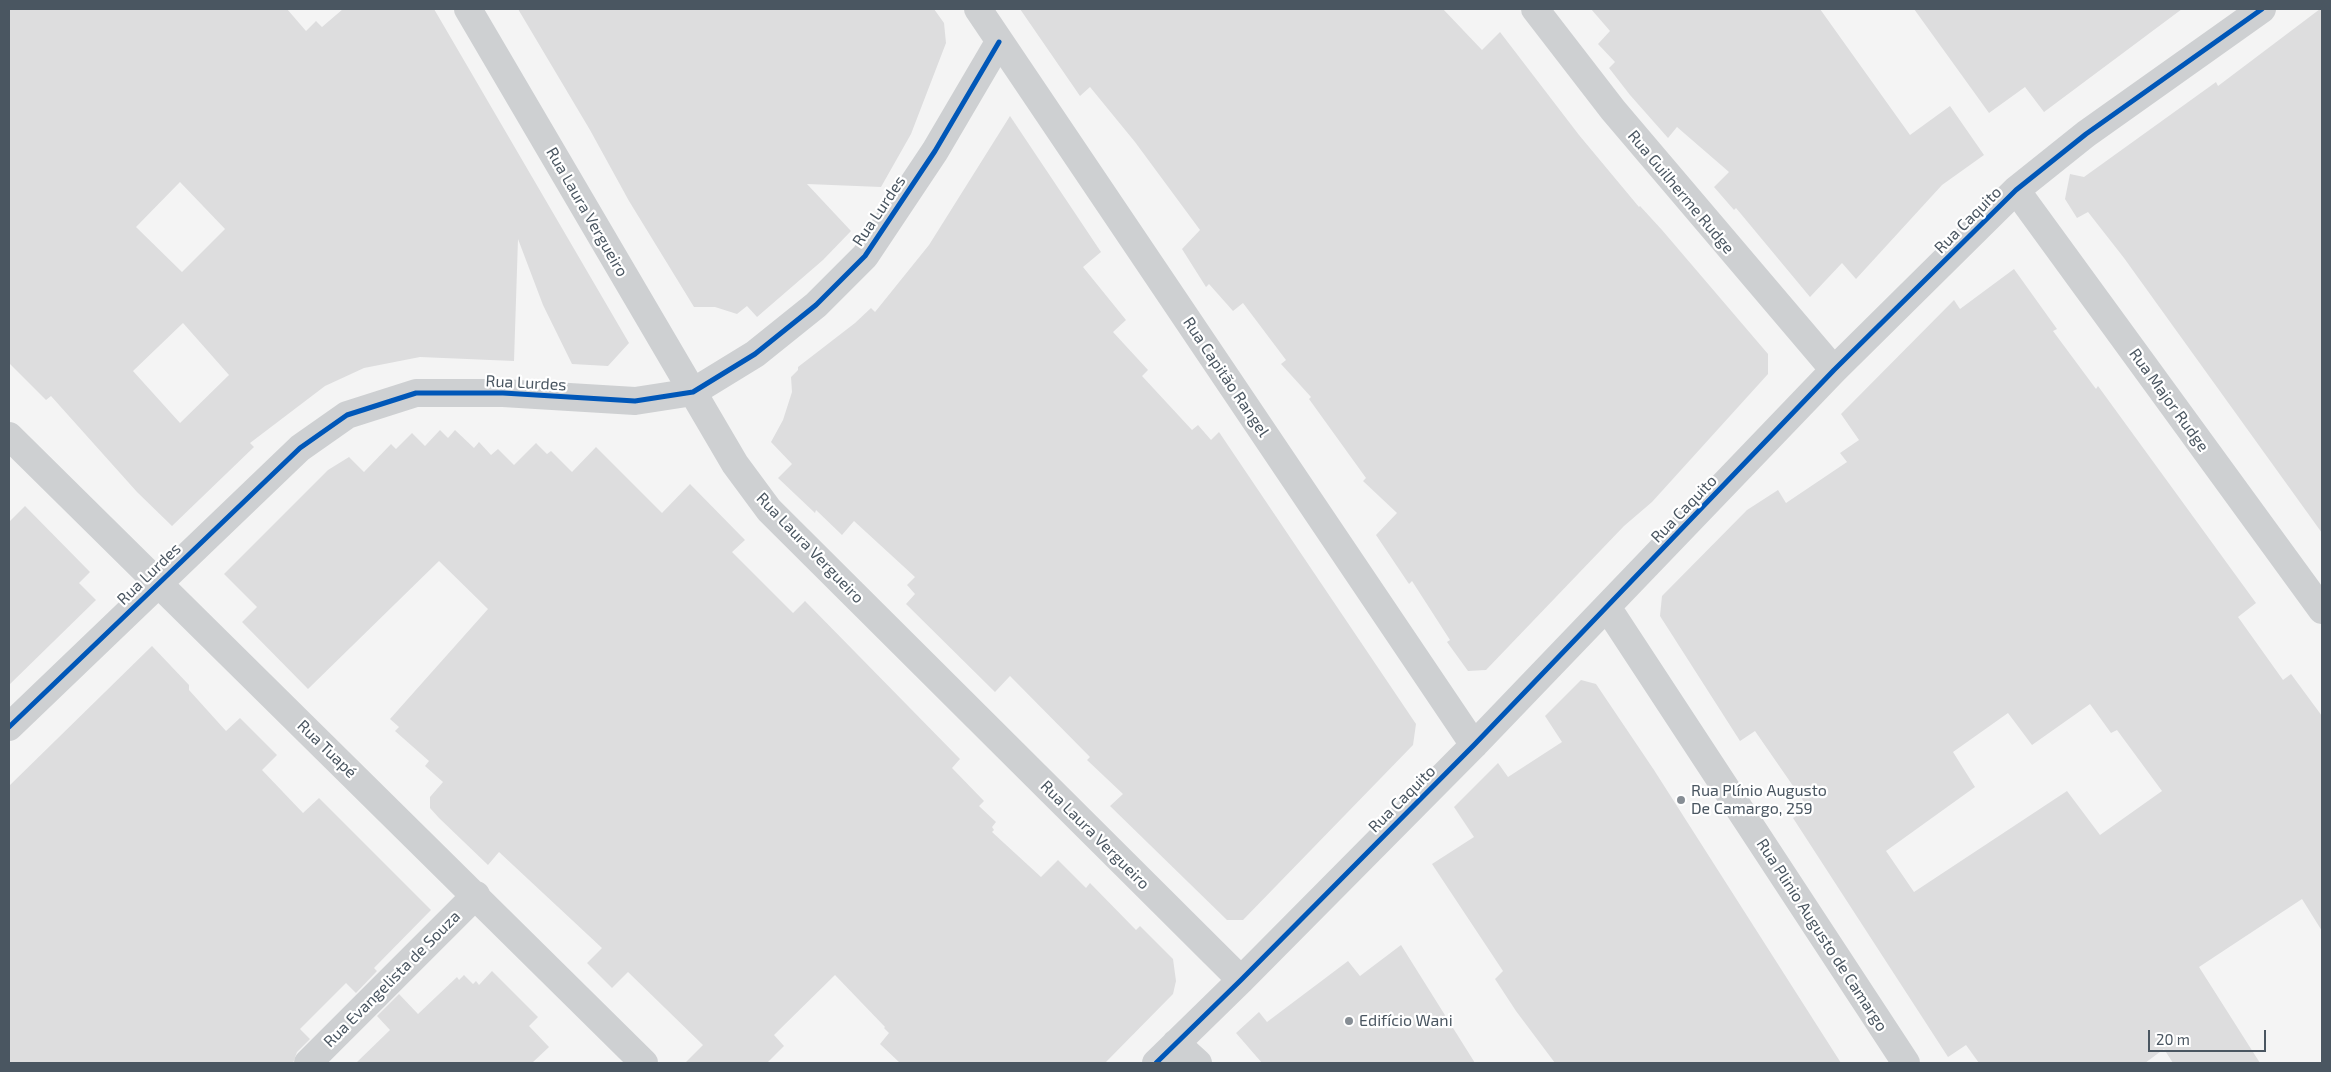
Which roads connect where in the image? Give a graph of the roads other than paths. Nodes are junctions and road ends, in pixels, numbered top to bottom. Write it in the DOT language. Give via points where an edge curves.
graph roads {
  1 [pos="468,9"];
  2 [pos="978,9"];
  3 [pos="1535,9"];
  4 [pos="2262,9"];
  5 [pos="999,42"];
  6 [pos="2016,190"];
  7 [pos="1834,370"];
  8 [pos="693,392"];
  9 [pos="9,436"];
  10 [pos="158,584"];
  11 [pos="1607,607"];
  12 [pos="2322,610"];
  13 [pos="9,727"];
  14 [pos="1474,745"];
  15 [pos="476,895"];
  16 [pos="1242,980"];
  17 [pos="1176,1043"];
  18 [pos="308,1063"];
  19 [pos="644,1063"];
  20 [pos="1156,1063"];
  21 [pos="1198,1063"];
  22 [pos="1906,1063"];
  1 -- 8 [label="street, Rua Laura Vergueiro"];
  2 -- 5 [label="street, Rua Capitão Rangel"];
  3 -- 7 [label="street, Rua Guilherme Rudge" via="1613,110"];
  4 -- 6 [label="street, Rua Caquito" via="2086,134"];
  5 -- 8 [label="street, Rua Lurdes" via="935,151 865,256 816,305 755,354"];
  5 -- 14 [label="street, Rua Capitão Rangel"];
  6 -- 7 [label="street, Rua Caquito"];
  6 -- 12 [label="street, Rua Major Rudge"];
  7 -- 11 [label="street, Rua Caquito"];
  8 -- 10 [label="street, Rua Lurdes" via="634,401 503,393 416,393 347,415 300,448"];
  8 -- 16 [label="street, Rua Laura Vergueiro" via="735,464 768,510"];
  9 -- 10 [label="street, Rua Tuapé"];
  10 -- 13 [label="street, Rua Lurdes"];
  10 -- 15 [label="street, Rua Tuapé"];
  11 -- 14 [label="street, Rua Caquito"];
  11 -- 22 [label="street, Rua Plinio Augusto de Camargo"];
  14 -- 16 [label="street, Rua Caquito"];
  15 -- 18 [label="street, Rua Evangelista de Souza"];
  15 -- 19 [label="street, Rua Tuapé"];
  16 -- 17 [label="street, Rua Caquito"];
  17 -- 20 [label="street, Rua Caquito"];
  17 -- 21 [label="street"];
}
